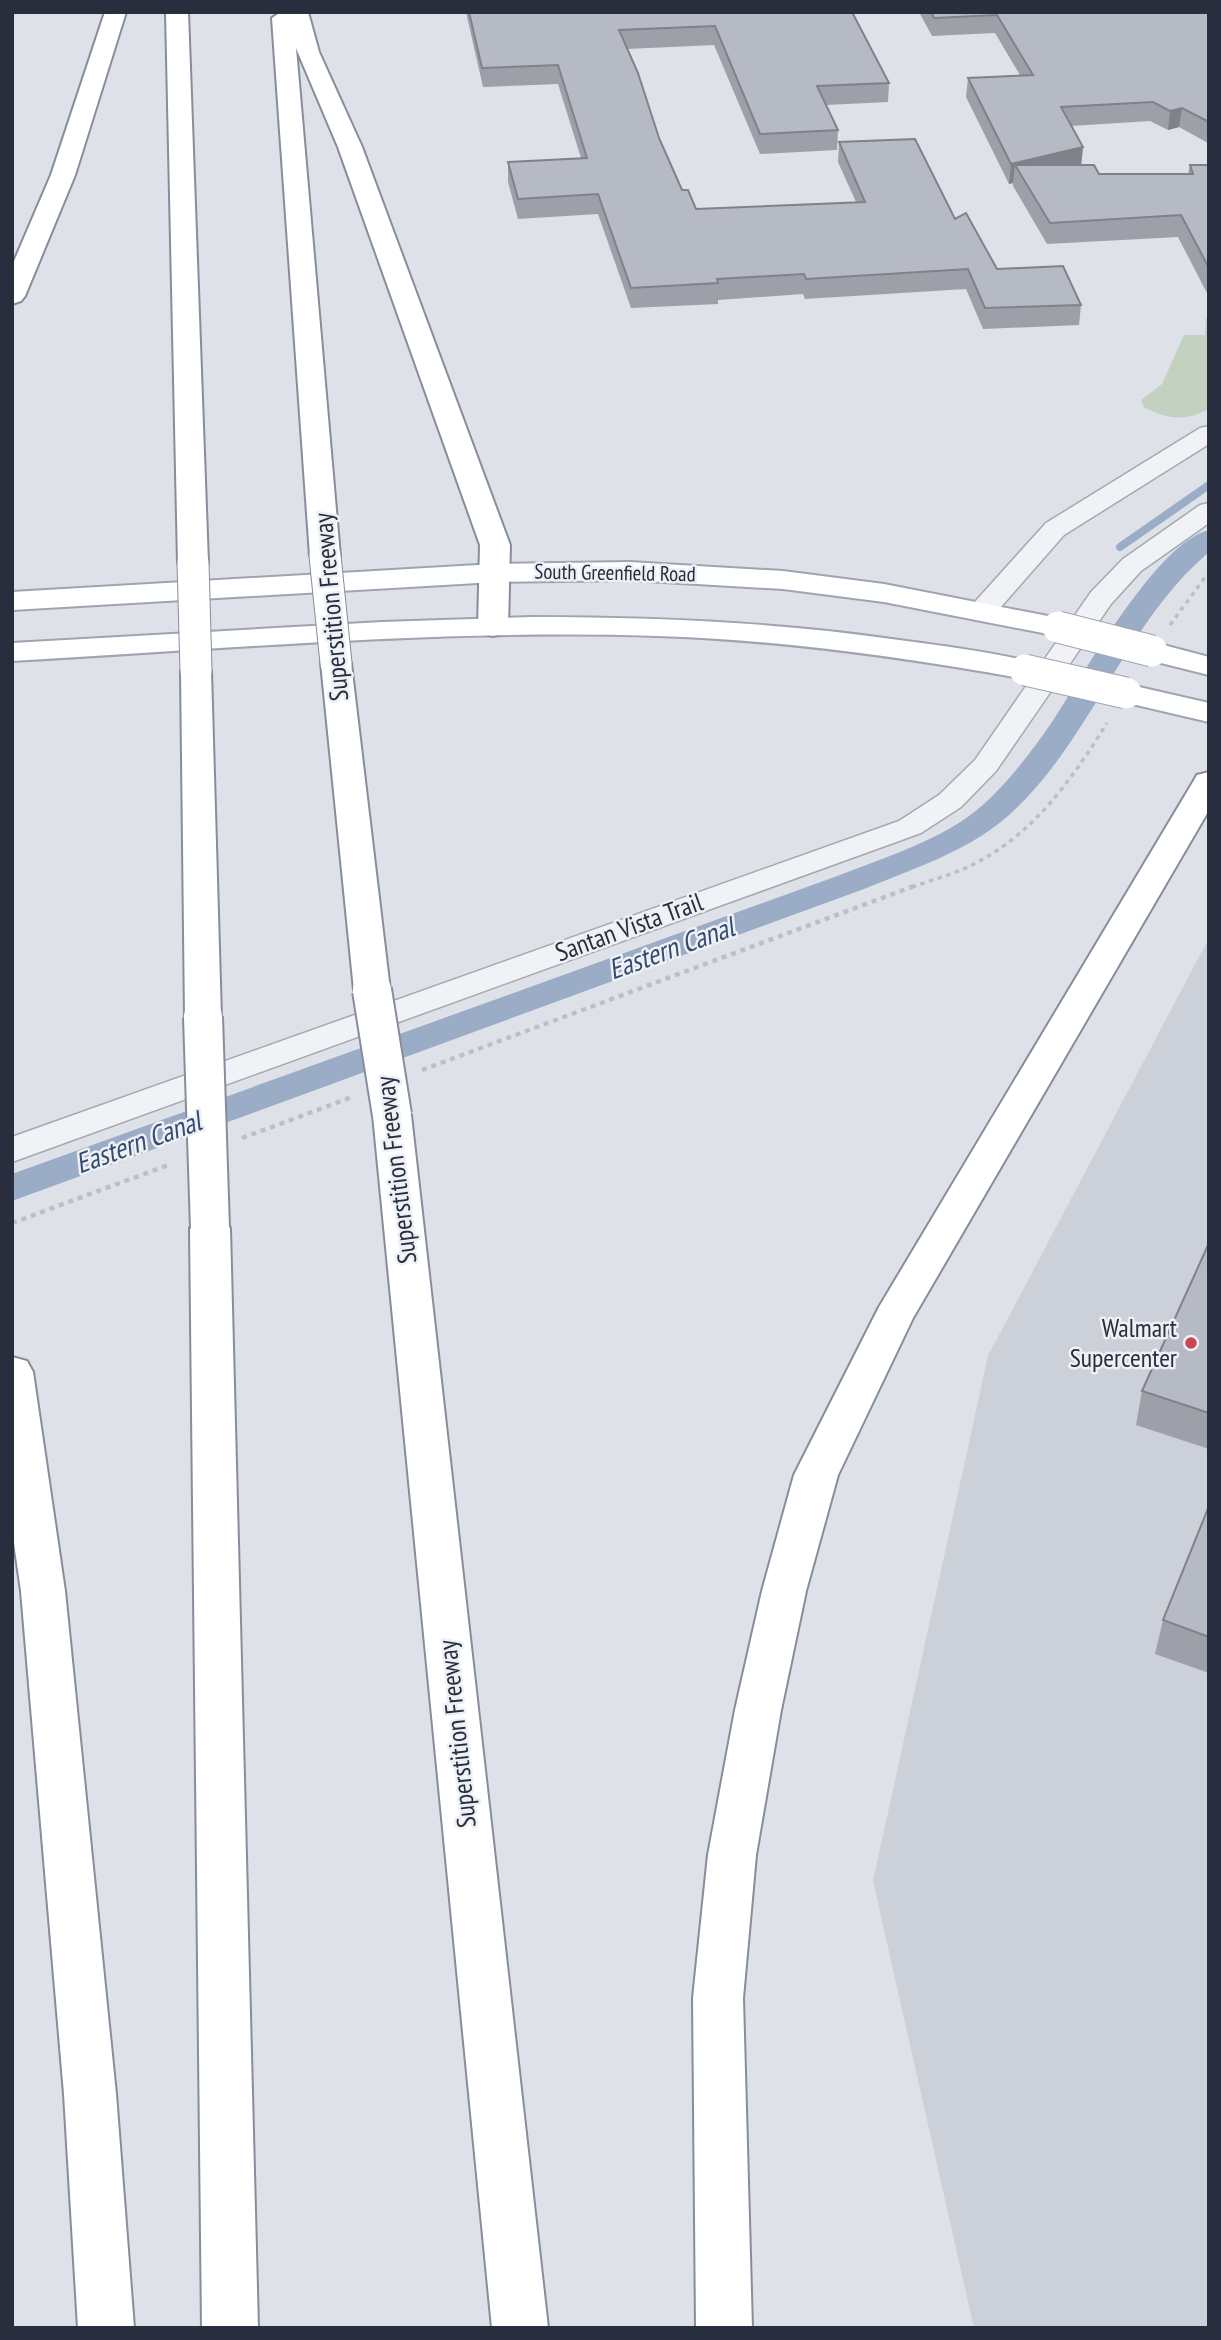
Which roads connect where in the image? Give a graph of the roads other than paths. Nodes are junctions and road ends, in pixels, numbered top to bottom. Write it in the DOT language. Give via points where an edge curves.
graph roads {
  1 [pos="116,12"];
  2 [pos="177,12"];
  3 [pos="282,12"];
  4 [pos="297,12"];
  5 [pos="12,296"];
  6 [pos="1209,433"];
  7 [pos="1209,511"];
  8 [pos="495,573"];
  9 [pos="12,601"];
  10 [pos="983,610"];
  11 [pos="493,627"];
  12 [pos="12,652"];
  13 [pos="1209,666"];
  14 [pos="1209,713"];
  15 [pos="1209,782"];
  16 [pos="12,1150"];
  17 [pos="12,1372"];
  18 [pos="106,2328"];
  19 [pos="230,2328"];
  20 [pos="520,2328"];
  21 [pos="724,2328"];
  1 -- 5 [label="main road" via="63,175"];
  2 -- 19 [label="main road, bridge" via="210,1228"];
  3 -- 20 [label="main road, Superstition Freeway, bridge" via="325,556 372,990 376,1104"];
  4 -- 8 [label="main road" via="308,52 350,146 495,545"];
  6 -- 10 [label="street" via="1055,529"];
  7 -- 16 [label="street, Santan Vista Trail" via="1132,565 1101,598 986,765 950,801 910,827"];
  8 -- 9 [label="main road, South Greenfield Road"];
  8 -- 10 [label="main road, South Greenfield Road" via="630,571 783,580"];
  8 -- 11 [label="main road"];
  10 -- 13 [label="main road, South Greenfield Road, bridge"];
  11 -- 12 [label="main road"];
  11 -- 14 [label="main road, bridge" via="750,632 889,648 1026,670 1119,704"];
  15 -- 21 [label="main road" via="893,1317 816,1475 778,1617 732,1854 718,1998"];
  17 -- 18 [label="main road" via="43,1591 90,2094"];
}
